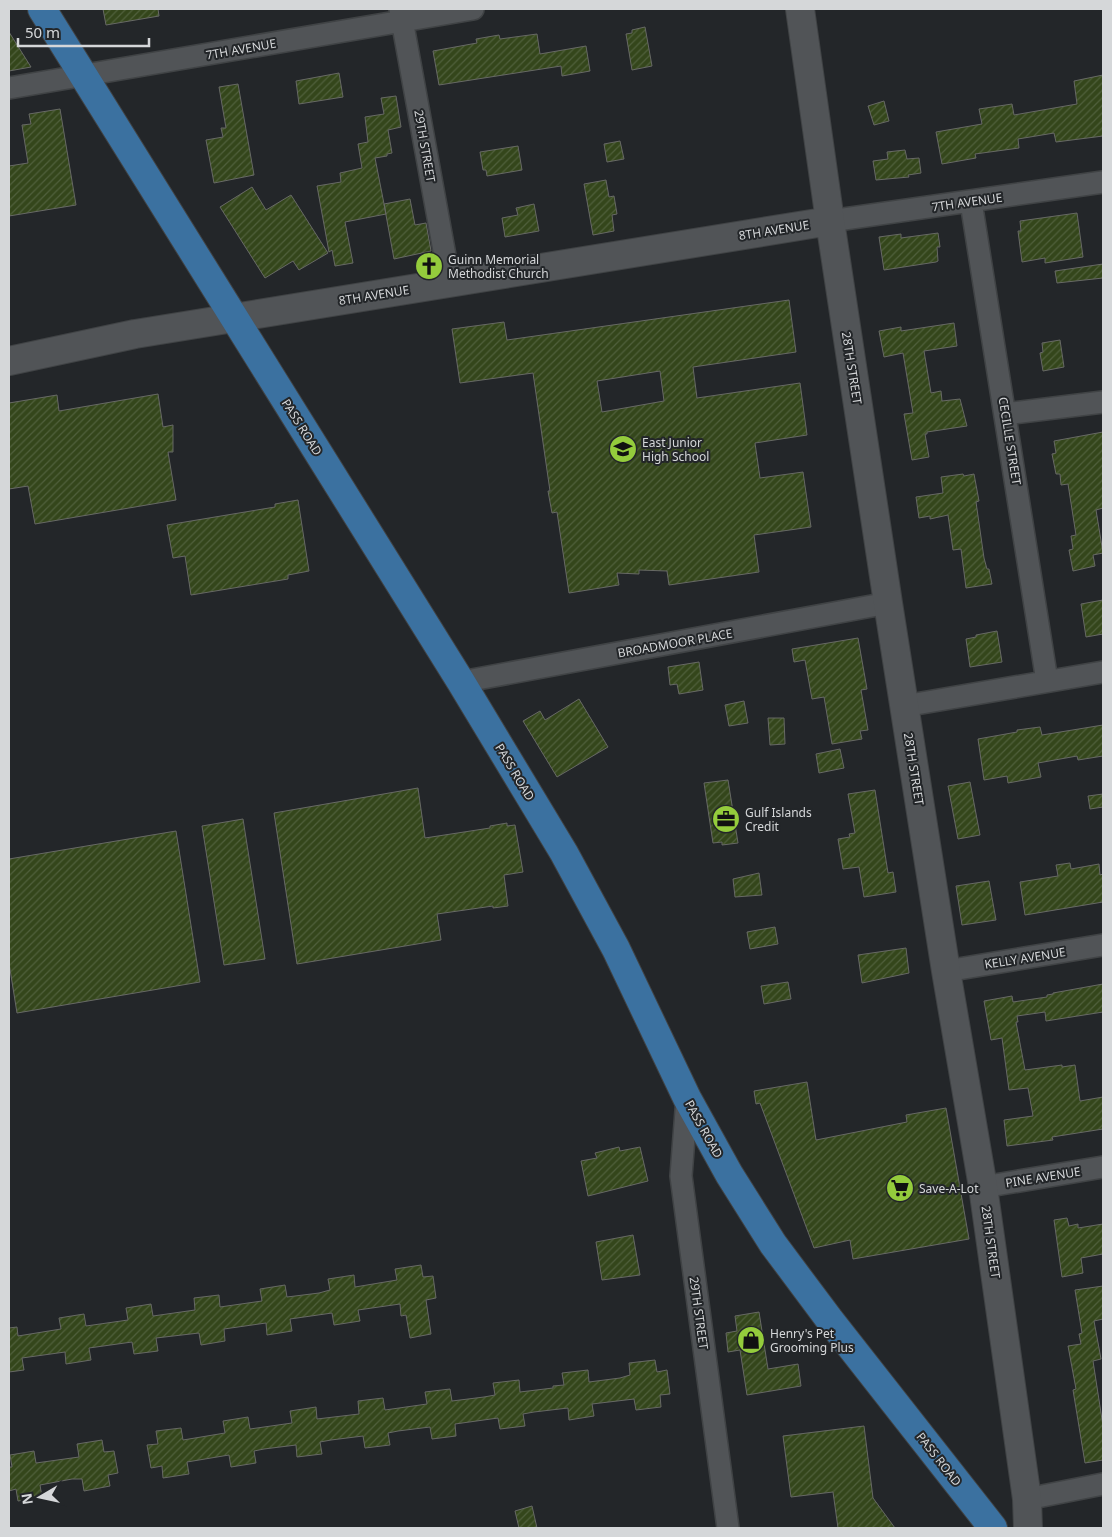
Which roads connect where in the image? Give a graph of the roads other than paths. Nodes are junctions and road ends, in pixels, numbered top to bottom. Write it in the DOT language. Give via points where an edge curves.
graph roads {
  1 [pos="42,9"];
  2 [pos="473,9"];
  3 [pos="800,9"];
  4 [pos="401,15"];
  5 [pos="83,75"];
  6 [pos="9,88"];
  7 [pos="1103,182"];
  8 [pos="971,202"];
  9 [pos="830,221"];
  10 [pos="450,282"];
  11 [pos="234,318"];
  12 [pos="9,361"];
  13 [pos="1103,402"];
  14 [pos="1006,414"];
  15 [pos="888,603"];
  16 [pos="1103,672"];
  17 [pos="1047,681"];
  18 [pos="461,682"];
  19 [pos="904,706"];
  20 [pos="1103,945"];
  21 [pos="946,971"];
  22 [pos="687,1098"];
  23 [pos="1103,1167"];
  24 [pos="983,1187"];
  25 [pos="1103,1484"];
  26 [pos="1027,1499"];
  27 [pos="728,1528"];
  28 [pos="992,1528"];
  29 [pos="1028,1528"];
  1 -- 5 [label="main road, PASS ROAD"];
  2 -- 4 [label="street, 7TH AVENUE"];
  3 -- 9 [label="street, 28TH STREET"];
  4 -- 5 [label="street, 7TH AVENUE"];
  4 -- 10 [label="street, 29TH STREET"];
  5 -- 6 [label="street, 7TH AVENUE"];
  5 -- 11 [label="main road, PASS ROAD"];
  7 -- 8 [label="street, 7TH AVENUE"];
  8 -- 9 [label="street, 7TH AVENUE"];
  8 -- 14 [label="street, CECILLE STREET"];
  9 -- 10 [label="street, 8TH AVENUE"];
  9 -- 15 [label="street, 28TH STREET"];
  10 -- 11 [label="street, 8TH AVENUE"];
  11 -- 12 [label="street, 8TH AVENUE" via="135,334"];
  11 -- 18 [label="main road, PASS ROAD"];
  13 -- 14 [label="street"];
  14 -- 17 [label="street, CECILLE STREET"];
  15 -- 18 [label="street, BROADMOOR PLACE"];
  15 -- 19 [label="street, 28TH STREET"];
  16 -- 17 [label="street"];
  17 -- 19 [label="street"];
  18 -- 22 [label="main road, PASS ROAD" via="568,860 616,949"];
  19 -- 21 [label="street, 28TH STREET"];
  20 -- 21 [label="street, KELLY AVENUE"];
  21 -- 24 [label="street, 28TH STREET"];
  22 -- 27 [label="street, 29TH STREET" via="681,1176"];
  22 -- 28 [label="main road, PASS ROAD" via="729,1174 774,1244"];
  23 -- 24 [label="street, PINE AVENUE"];
  24 -- 26 [label="street, 28TH STREET"];
  25 -- 26 [label="street"];
  26 -- 29 [label="street, 28TH STREET"];
}
